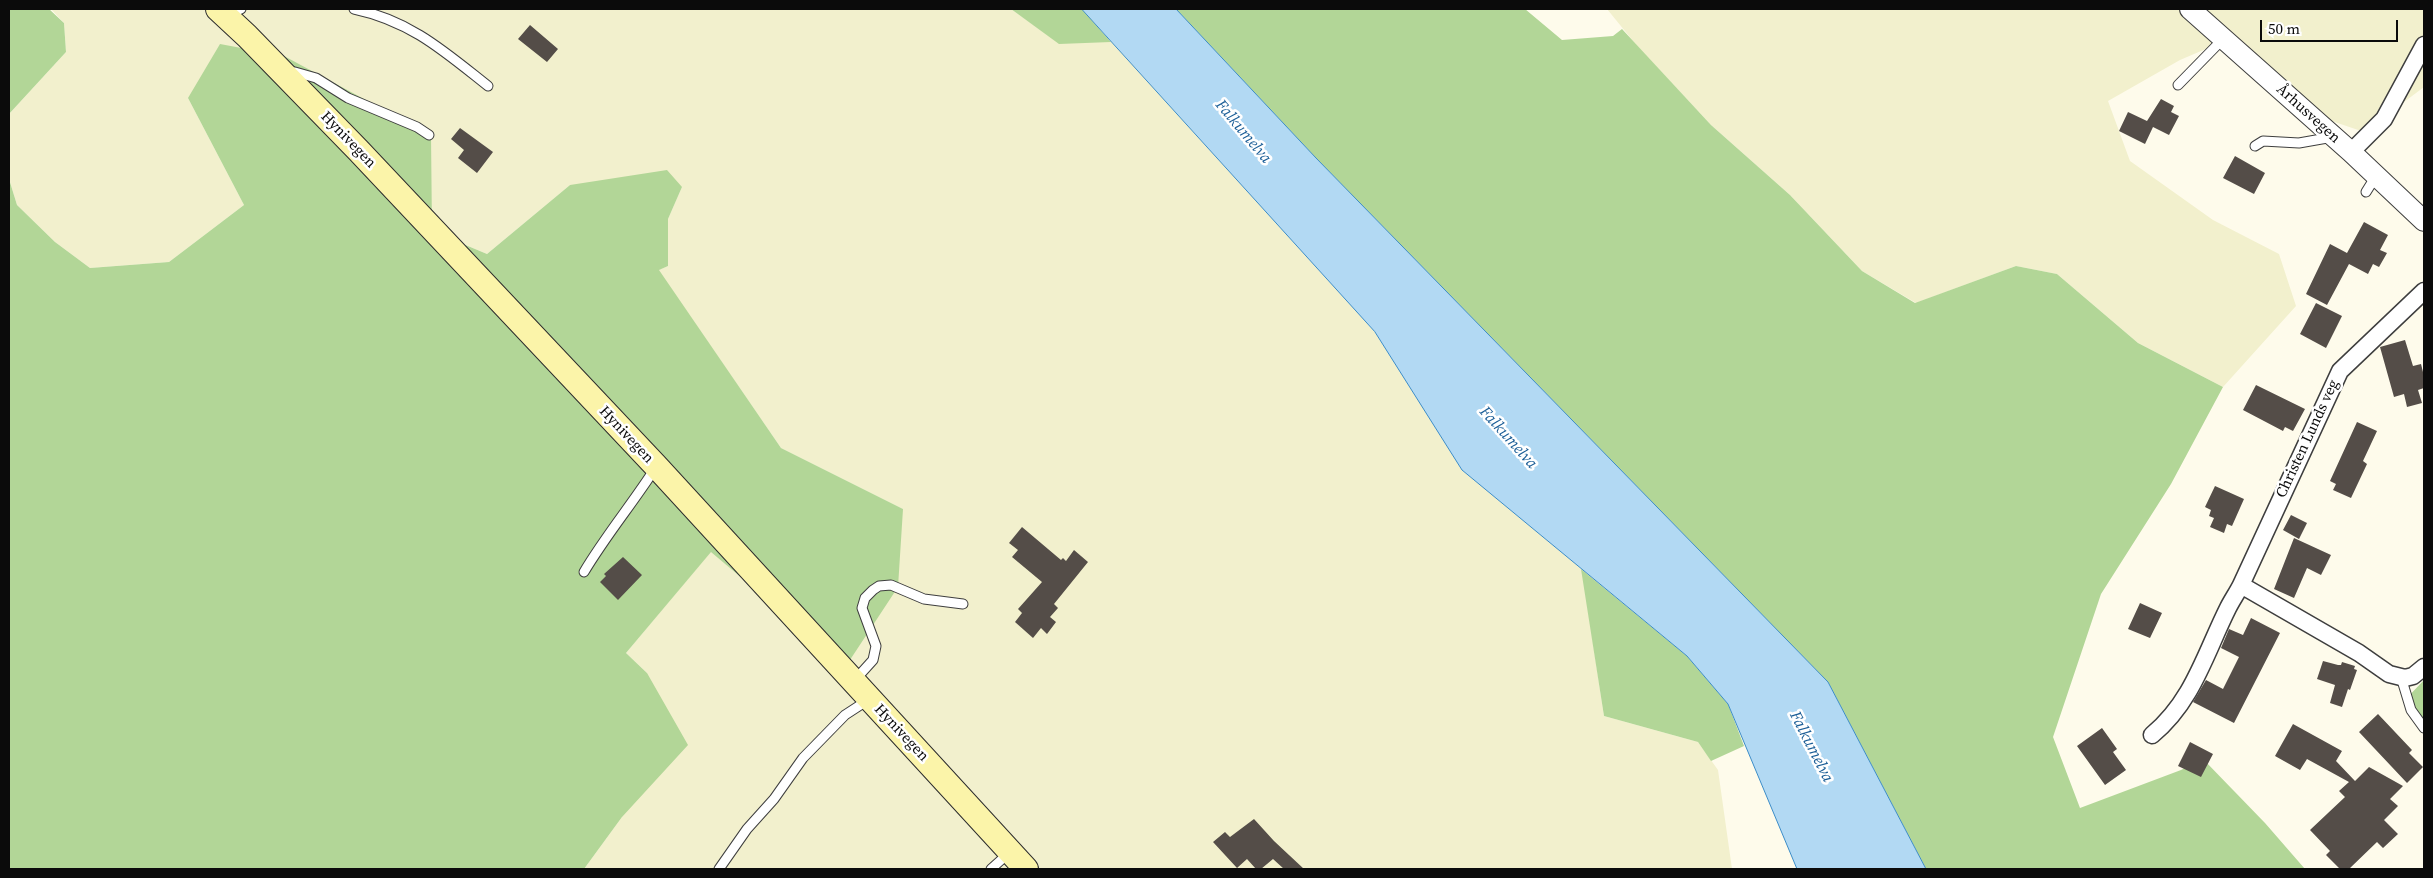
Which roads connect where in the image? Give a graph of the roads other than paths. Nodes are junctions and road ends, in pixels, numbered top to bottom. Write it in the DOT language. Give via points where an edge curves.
graph roads {
  1 [pos="354,9"];
  2 [pos="2190,9"];
  3 [pos="228,11"];
  4 [pos="2223,38"];
  5 [pos="2424,45"];
  6 [pos="284,74"];
  7 [pos="2178,85"];
  8 [pos="488,86"];
  9 [pos="429,135"];
  10 [pos="2334,137"];
  11 [pos="2255,146"];
  12 [pos="2351,152"];
  13 [pos="2424,221"];
  14 [pos="2424,291"];
  15 [pos="656,466"];
  16 [pos="584,572"];
  17 [pos="2242,585"];
  18 [pos="963,604"];
  19 [pos="2424,668"];
  20 [pos="2401,678"];
  21 [pos="854,681"];
  22 [pos="870,699"];
  23 [pos="2424,728"];
  24 [pos="2152,735"];
  25 [pos="1018,861"];
  26 [pos="719,869"];
  27 [pos="991,869"];
  1 -- 8 [label="lane" via="380,14 417,33"];
  2 -- 4 [label="street, Århusvegen"];
  3 -- 6 [label="main road, Hynivegen"];
  4 -- 7 [label="lane"];
  4 -- 10 [label="street, Århusvegen"];
  5 -- 12 [label="street" via="2384,119"];
  6 -- 9 [label="lane" via="295,72 316,78 348,98"];
  6 -- 15 [label="main road, Hynivegen"];
  10 -- 11 [label="lane" via="2299,143 2272,140"];
  10 -- 12 [label="street, Århusvegen"];
  12 -- 13 [label="street, Århusvegen" via="2371,184"];
  14 -- 17 [label="street, Christen Lunds veg" via="2340,371"];
  15 -- 16 [label="lane"];
  15 -- 21 [label="main road, Hynivegen"];
  17 -- 20 [label="street" via="2389,674"];
  17 -- 24 [label="street, Christen Lunds veg" via="2228,606 2188,694 2172,718"];
  18 -- 21 [label="lane" via="924,599 890,585 873,590 862,608 876,646 873,660"];
  19 -- 20 [label="street" via="2412,676"];
  20 -- 23 [label="lane" via="2411,710"];
  21 -- 22 [label="main road, Hynivegen"];
  22 -- 25 [label="main road, Hynivegen"];
  22 -- 26 [label="lane" via="845,715 803,758"];
  25 -- 27 [label="lane"];
}
